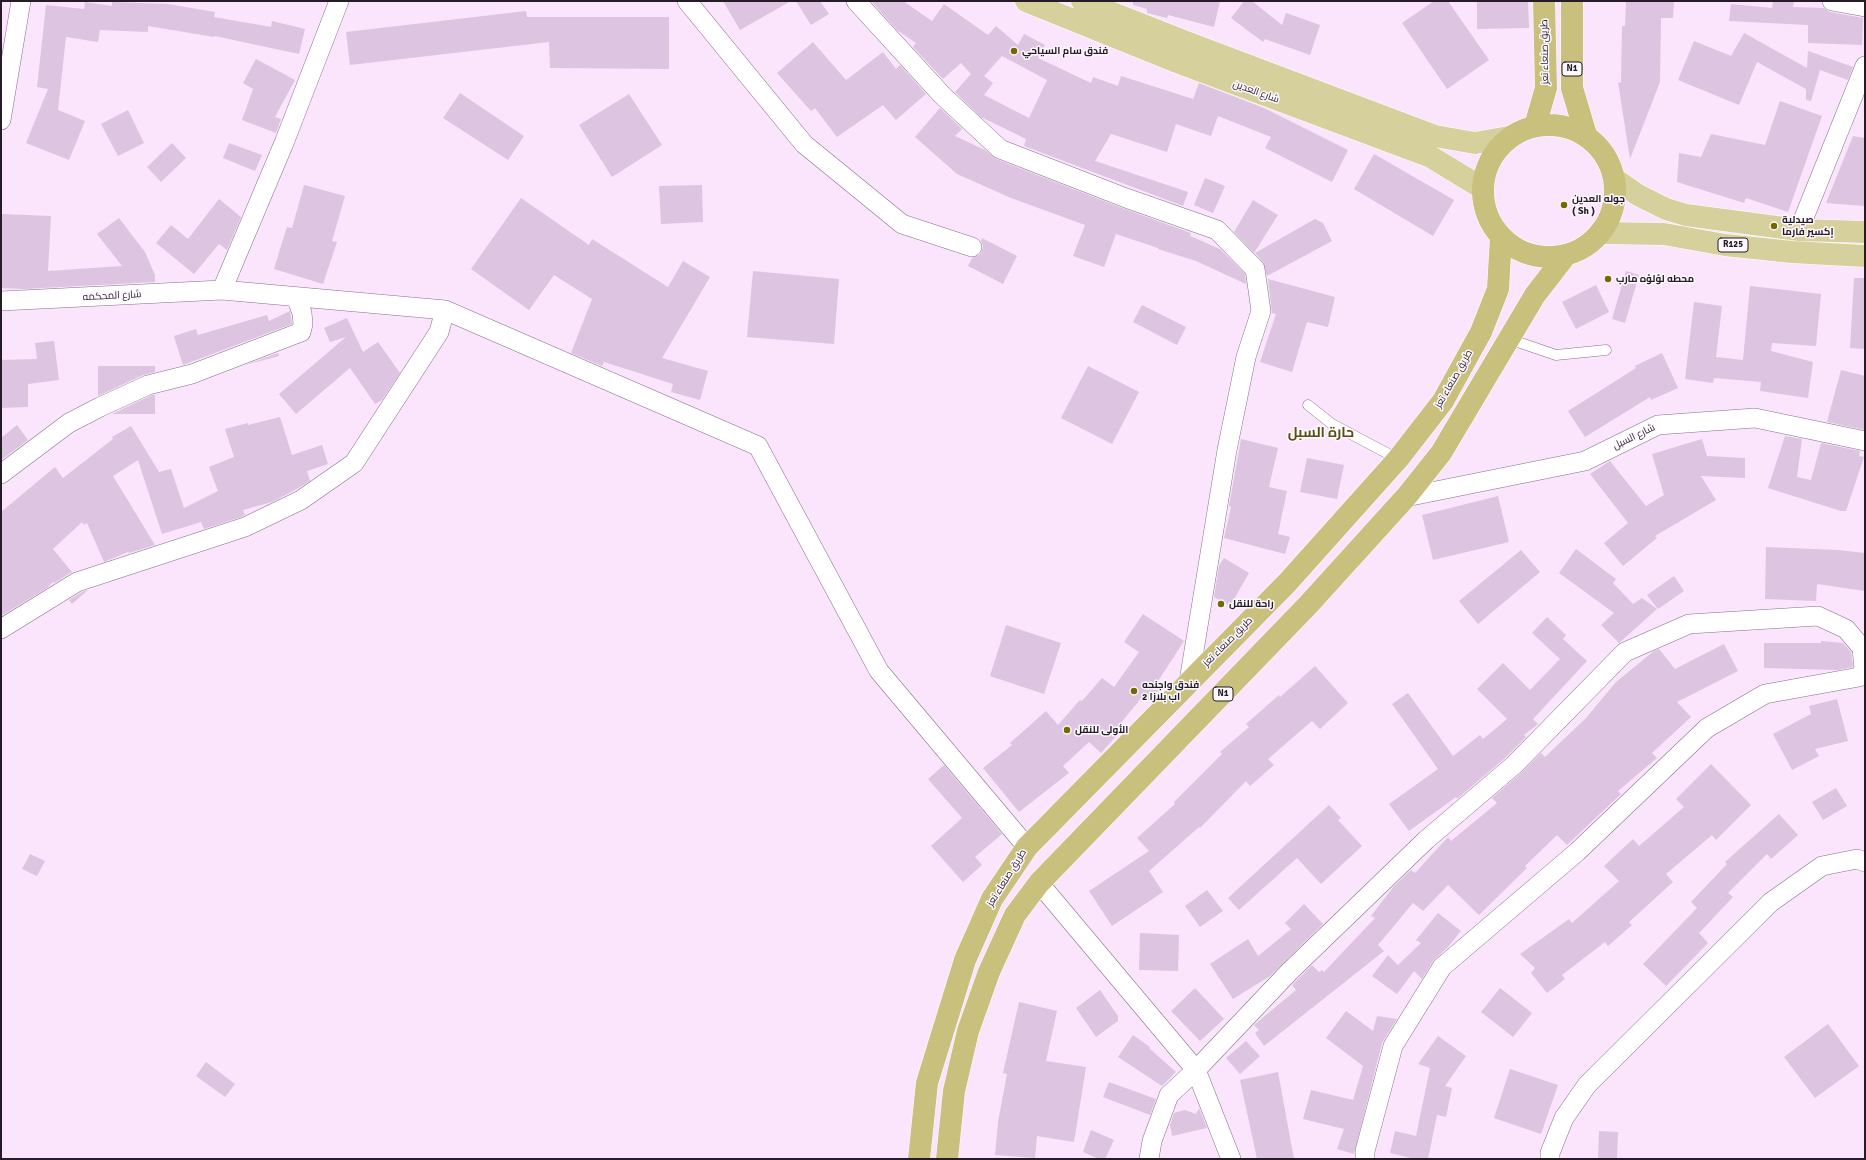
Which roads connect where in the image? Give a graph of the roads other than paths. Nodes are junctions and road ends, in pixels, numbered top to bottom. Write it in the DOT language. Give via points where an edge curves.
graph roads {
  1 [pos="21,1"];
  2 [pos="339,1"];
  3 [pos="687,1"];
  4 [pos="856,1"];
  5 [pos="1026,1"];
  6 [pos="1082,1"];
  7 [pos="1544,1"];
  8 [pos="1572,1"];
  9 [pos="1832,1"];
  10 [pos="1865,7"];
  11 [pos="1865,66"];
  12 [pos="1,120"];
  13 [pos="1535,126"];
  14 [pos="1586,135"];
  15 [pos="1508,137"];
  16 [pos="1615,179"];
  17 [pos="1482,188"];
  18 [pos="1799,230"];
  19 [pos="1865,232"];
  20 [pos="1601,233"];
  21 [pos="1501,237"];
  22 [pos="972,247"];
  23 [pos="1566,255"];
  24 [pos="1865,256"];
  25 [pos="222,290"];
  26 [pos="296,297"];
  27 [pos="1,301"];
  28 [pos="446,310"];
  29 [pos="1509,339"];
  30 [pos="1606,350"];
  31 [pos="1308,405"];
  32 [pos="1865,441"];
  33 [pos="1398,459"];
  34 [pos="1,474"];
  35 [pos="1406,497"];
  36 [pos="1,629"];
  37 [pos="1189,681"];
  38 [pos="1026,847"];
  39 [pos="1865,862"];
  40 [pos="1038,883"];
  41 [pos="1196,1070"];
  42 [pos="919,1159"];
  43 [pos="947,1159"];
  44 [pos="1149,1159"];
  45 [pos="1231,1159"];
  46 [pos="1365,1159"];
  47 [pos="1550,1159"];
  1 -- 12 [label="street"];
  2 -- 25 [label="street" via="284,143"];
  3 -- 22 [label="street" via="804,144 902,224"];
  4 -- 37 [label="street" via="942,95 1000,149 1217,230 1255,269 1261,310 1246,358 1227,450"];
  5 -- 17 [label="main road, شارع العدين" via="1177,62 1431,157"];
  6 -- 15 [label="main road" via="1434,136 1474,143"];
  7 -- 13 [label="highway, طريق صنعاء تعز" via="1546,88"];
  8 -- 14 [label="highway, N1" via="1572,88"];
  9 -- 10 [label="street"];
  11 -- 18 [label="street"];
  13 -- 14 [label="highway" via="1552,124 1570,127"];
  13 -- 15 [label="highway"];
  14 -- 16 [label="highway" via="1599,147 1609,162"];
  15 -- 17 [label="highway" via="1490,160"];
  16 -- 18 [label="main road, R125" via="1638,195 1686,215"];
  16 -- 20 [label="highway" via="1615,198 1610,217"];
  17 -- 21 [label="highway" via="1484,206"];
  18 -- 19 [label="main road, R125"];
  20 -- 23 [label="highway" via="1585,246"];
  20 -- 24 [label="main road, R125" via="1664,234 1725,245"];
  21 -- 23 [label="highway" via="1521,251 1545,257"];
  21 -- 33 [label="highway, طريق صنعاء تعز" via="1498,289 1481,332 1443,401"];
  23 -- 29 [label="highway, N1" via="1535,295"];
  25 -- 26 [label="street, شارع المحكمه"];
  25 -- 27 [label="street, شارع المحكمه"];
  26 -- 28 [label="street, شارع المحكمه"];
  26 -- 34 [label="street" via="302,312 301,332 192,374 148,385 100,407 68,423"];
  28 -- 36 [label="street" via="439,332 354,463 300,500 245,527 77,582"];
  28 -- 38 [label="street, شارع المحكمه" via="758,446 879,671"];
  29 -- 30 [label="lane" via="1556,355"];
  29 -- 35 [label="highway, N1" via="1441,453"];
  31 -- 33 [label="lane" via="1332,424"];
  32 -- 35 [label="street, شارع السبل" via="1755,418 1658,425 1585,461"];
  33 -- 37 [label="highway, طريق صنعاء تعز" via="1287,583"];
  35 -- 40 [label="highway, N1" via="1303,610"];
  37 -- 38 [label="highway, طريق صنعاء تعز"];
  38 -- 42 [label="highway, طريق صنعاء تعز" via="992,899 965,960 927,1083"];
  39 -- 47 [label="street" via="1857,859 1822,866 1771,902 1587,1085 1564,1118"];
  40 -- 41 [label="street"];
  40 -- 43 [label="highway, N1" via="1015,915 989,972 968,1031 954,1092"];
  41 -- 44 [label="street" via="1169,1095 1152,1141"];
  41 -- 45 [label="street"];
  41 -- 46 [label="street" via="1290,971 1426,840 1514,765 1625,652 1689,624 1818,616 1846,629 1862,648 1864,670 1860,677 1765,694 1707,728 1578,852 1442,967 1393,1046"];
}
